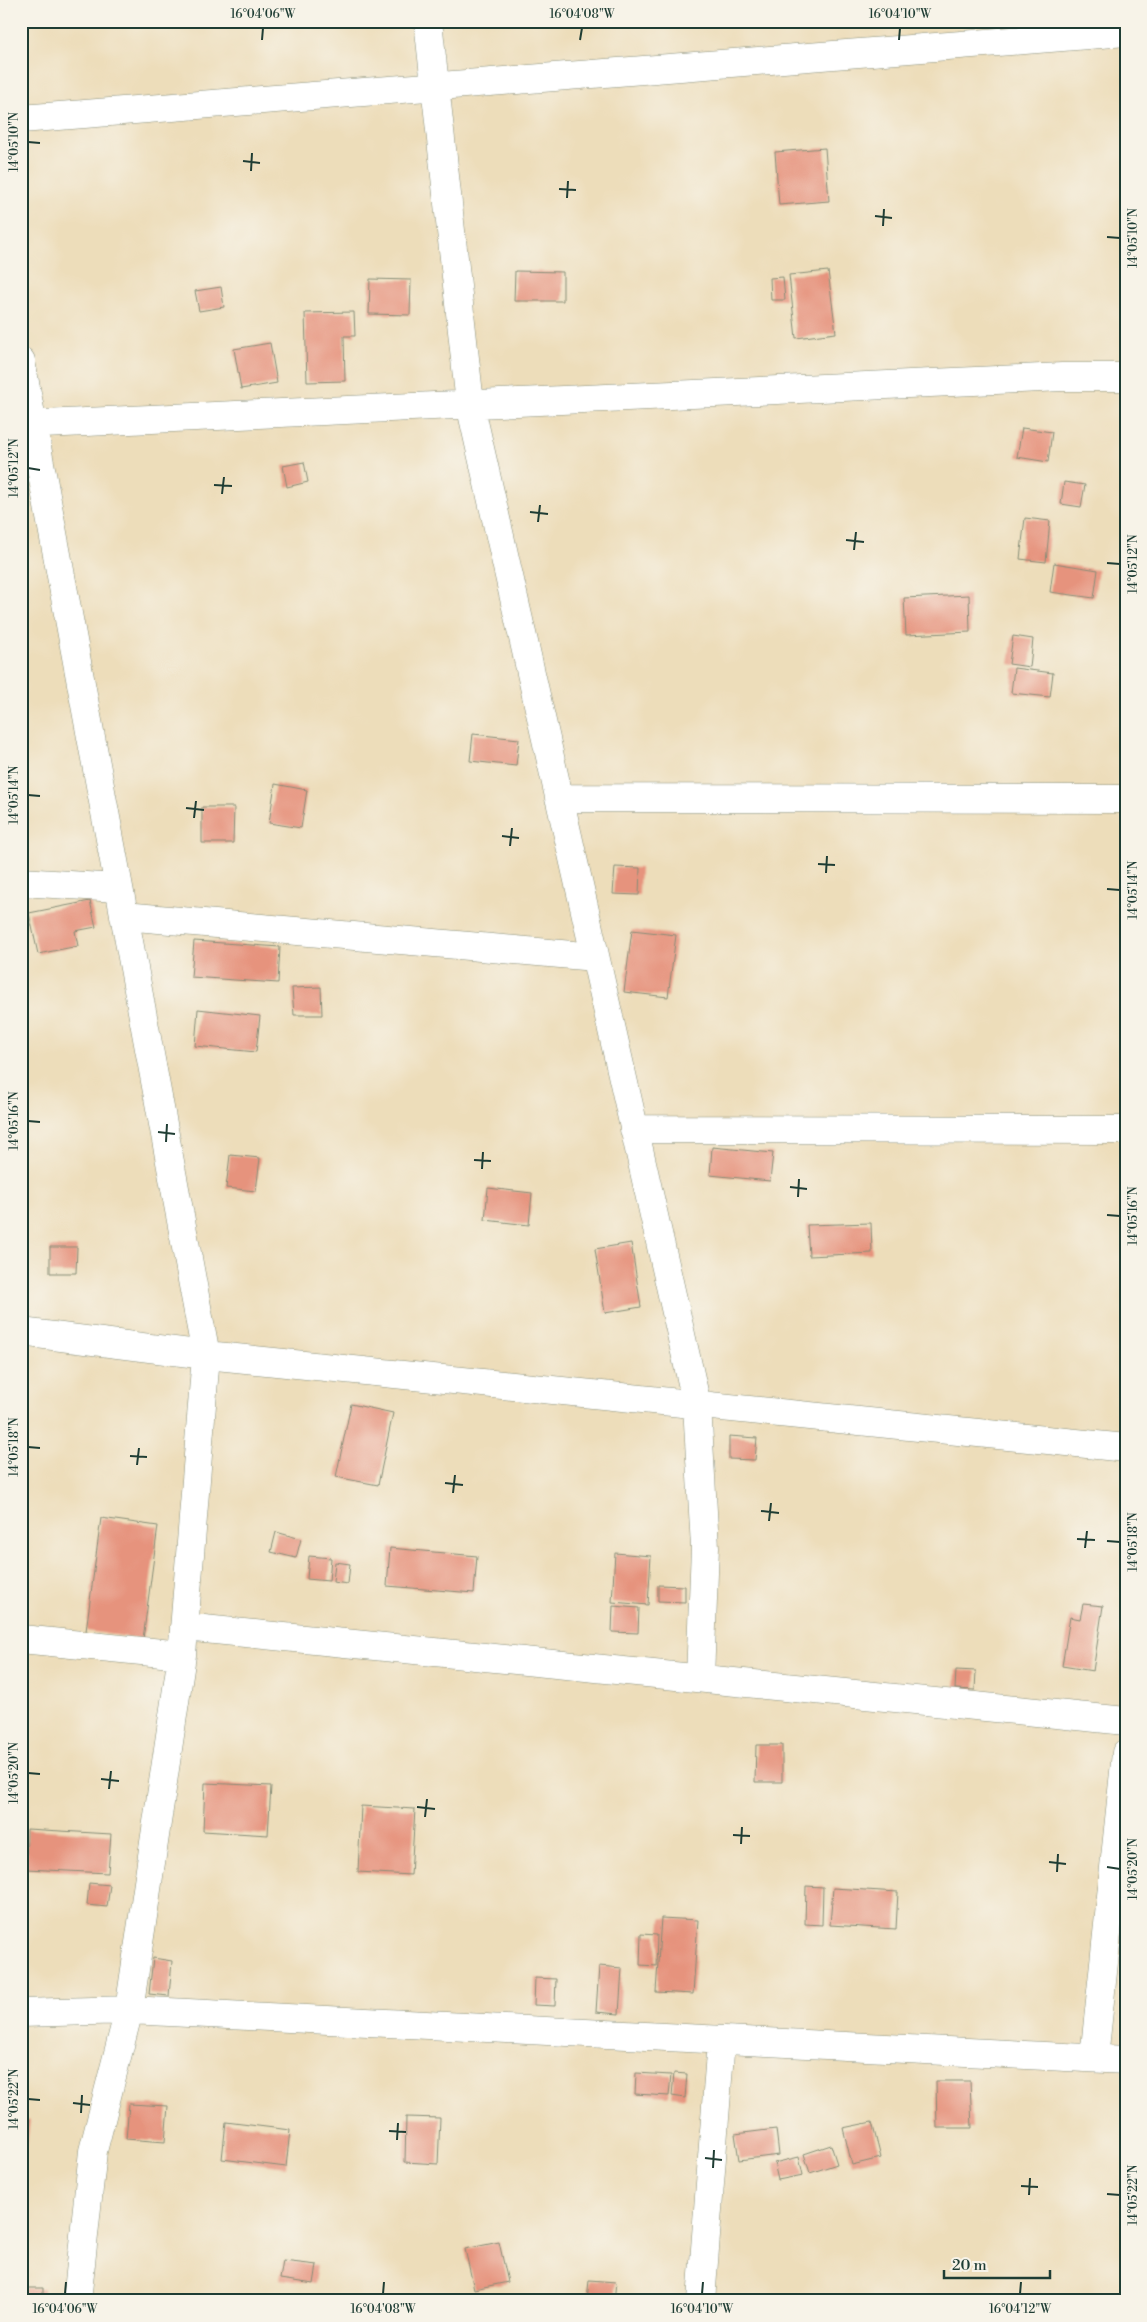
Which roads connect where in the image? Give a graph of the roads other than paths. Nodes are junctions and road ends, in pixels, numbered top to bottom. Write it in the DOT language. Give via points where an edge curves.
graph roads {
  1 [pos="428,21"];
  2 [pos="1126,32"];
  3 [pos="435,86"];
  4 [pos="21,119"];
  5 [pos="21,361"];
  6 [pos="1126,377"];
  7 [pos="470,404"];
  8 [pos="27,424"];
  9 [pos="560,798"];
  10 [pos="1126,799"];
  11 [pos="21,882"];
  12 [pos="118,888"];
  13 [pos="124,916"];
  14 [pos="595,957"];
  15 [pos="634,1129"];
  16 [pos="1126,1130"];
  17 [pos="21,1332"];
  18 [pos="206,1355"];
  19 [pos="697,1405"];
  20 [pos="1126,1448"];
  21 [pos="184,1626"];
  22 [pos="21,1639"];
  23 [pos="182,1655"];
  24 [pos="700,1678"];
  25 [pos="1126,1720"];
  26 [pos="1126,1752"];
  27 [pos="128,2010"];
  28 [pos="21,2013"];
  29 [pos="721,2040"];
  30 [pos="1094,2058"];
  31 [pos="1126,2060"];
  32 [pos="77,2301"];
  33 [pos="701,2301"];
  1 -- 3 [label="street"];
  2 -- 3 [label="street"];
  3 -- 4 [label="street"];
  3 -- 7 [label="street"];
  5 -- 8 [label="street"];
  6 -- 7 [label="street" via="1062,377"];
  7 -- 8 [label="street"];
  7 -- 9 [label="street"];
  8 -- 12 [label="street"];
  9 -- 10 [label="street"];
  9 -- 14 [label="street"];
  11 -- 12 [label="street"];
  12 -- 13 [label="street"];
  13 -- 14 [label="street"];
  13 -- 18 [label="street"];
  14 -- 15 [label="street"];
  15 -- 16 [label="street"];
  15 -- 19 [label="street"];
  17 -- 18 [label="street"];
  18 -- 19 [label="street"];
  18 -- 21 [label="street"];
  19 -- 20 [label="street"];
  19 -- 24 [label="street" via="705,1547"];
  21 -- 23 [label="street"];
  21 -- 24 [label="street"];
  22 -- 23 [label="street"];
  23 -- 27 [label="street"];
  24 -- 25 [label="street"];
  26 -- 30 [label="street"];
  27 -- 28 [label="street"];
  27 -- 29 [label="street"];
  27 -- 32 [label="street" via="93,2152"];
  29 -- 30 [label="street"];
  29 -- 33 [label="street"];
  30 -- 31 [label="street"];
}
